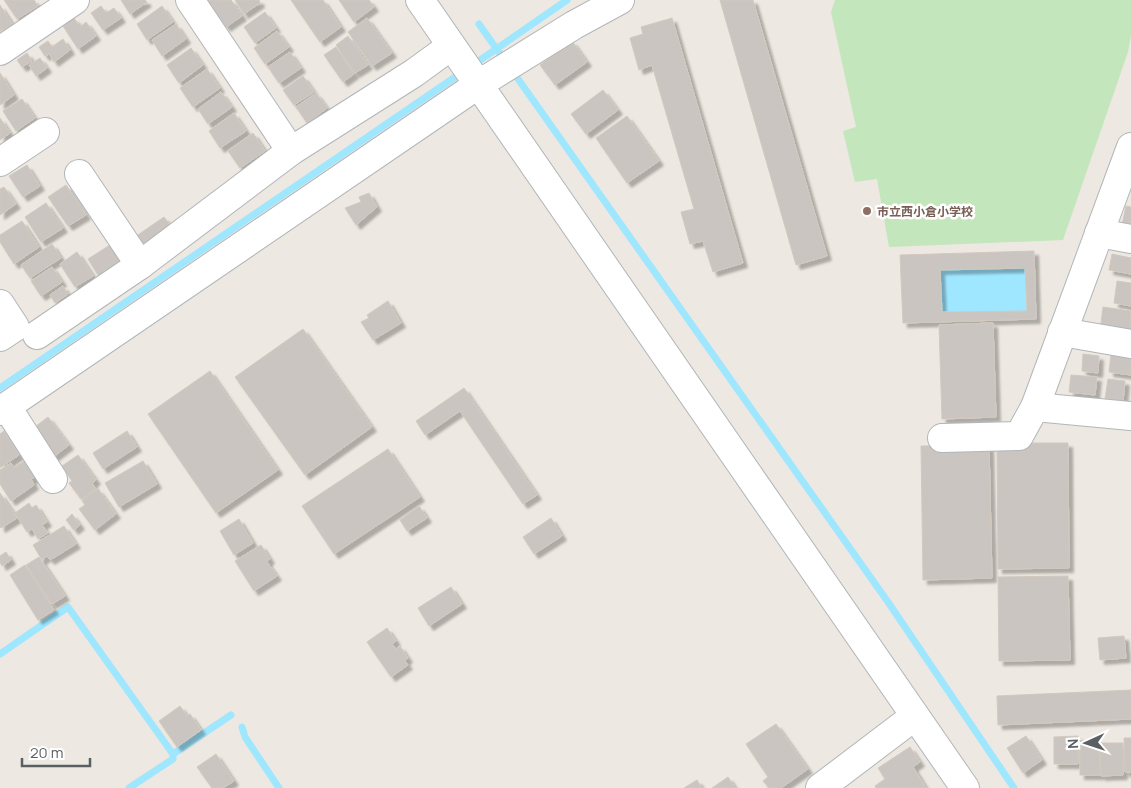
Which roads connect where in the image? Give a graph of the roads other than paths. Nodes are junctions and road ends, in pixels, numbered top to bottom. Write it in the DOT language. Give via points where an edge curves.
graph roads {
  1 [pos="75,0"];
  2 [pos="190,0"];
  3 [pos="420,0"];
  4 [pos="620,0"];
  5 [pos="0,50"];
  6 [pos="455,51"];
  7 [pos="484,80"];
  8 [pos="45,132"];
  9 [pos="1131,146"];
  10 [pos="291,151"];
  11 [pos="0,162"];
  12 [pos="79,174"];
  13 [pos="1099,232"];
  14 [pos="1131,239"];
  15 [pos="136,269"];
  16 [pos="153,302"];
  17 [pos="0,304"];
  18 [pos="1062,332"];
  19 [pos="37,335"];
  20 [pos="0,338"];
  21 [pos="1131,344"];
  22 [pos="1035,407"];
  23 [pos="3,409"];
  24 [pos="1131,416"];
  25 [pos="942,438"];
  26 [pos="53,478"];
  27 [pos="915,716"];
  28 [pos="820,788"];
  29 [pos="965,788"];
  1 -- 5 [label="street"];
  2 -- 10 [label="street"];
  3 -- 6 [label="street"];
  4 -- 7 [label="street"];
  6 -- 7 [label="street"];
  6 -- 10 [label="street" via="414,73"];
  7 -- 16 [label="street"];
  7 -- 27 [label="street"];
  8 -- 11 [label="street"];
  9 -- 13 [label="street"];
  10 -- 15 [label="street"];
  12 -- 15 [label="street"];
  13 -- 14 [label="street"];
  13 -- 18 [label="street"];
  15 -- 16 [label="street"];
  15 -- 19 [label="street"];
  16 -- 23 [label="street"];
  17 -- 20 [label="street" via="15,327"];
  18 -- 21 [label="street"];
  18 -- 22 [label="street"];
  22 -- 24 [label="street"];
  22 -- 25 [label="street" via="1019,436"];
  23 -- 26 [label="street"];
  27 -- 28 [label="street"];
  27 -- 29 [label="street"];
}
